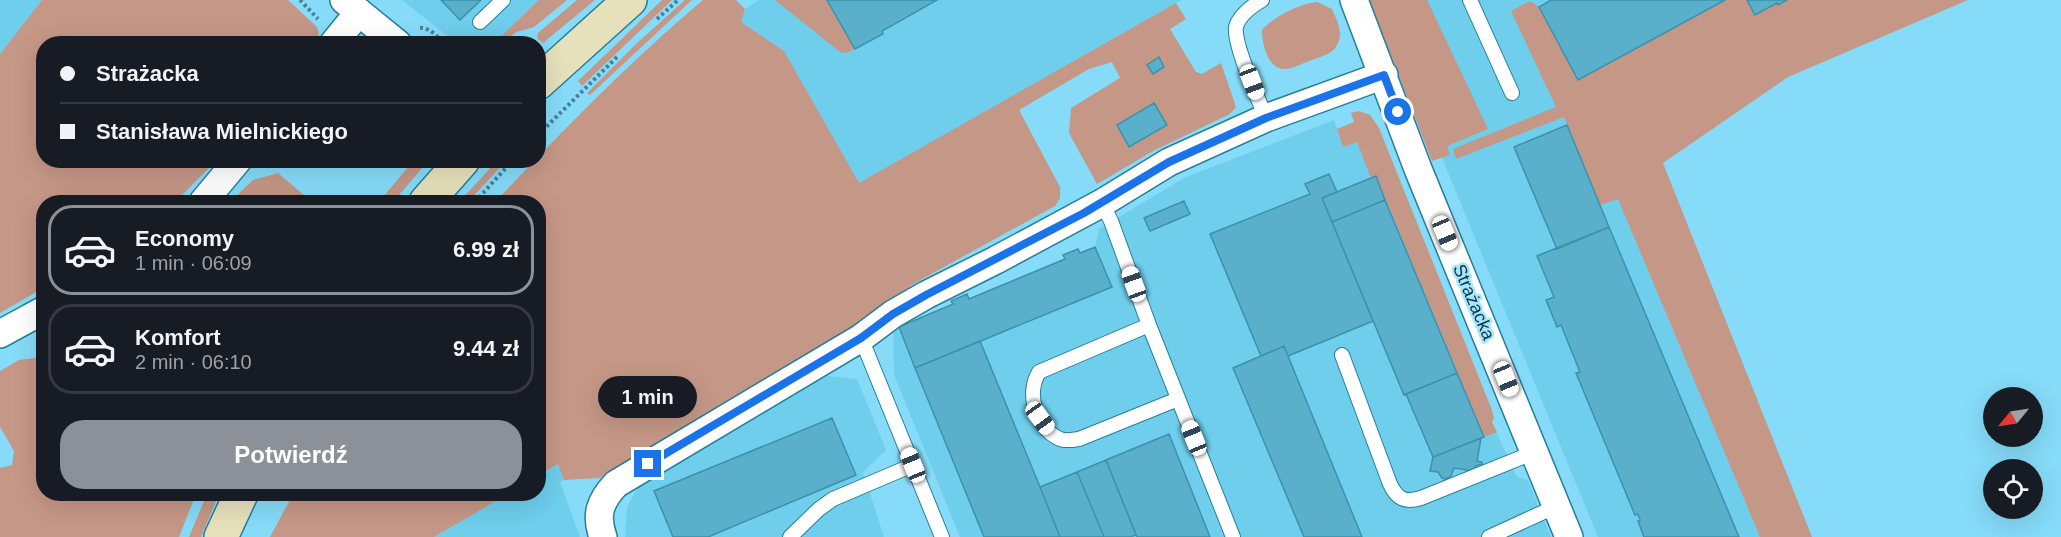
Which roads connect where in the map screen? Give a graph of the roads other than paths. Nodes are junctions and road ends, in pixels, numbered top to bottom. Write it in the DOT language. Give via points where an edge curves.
graph roads {
  1 [pos="503,0"];
  2 [pos="630,0"];
  3 [pos="1262,0"];
  4 [pos="1354,0"];
  5 [pos="1470,0"];
  6 [pos="351,6"];
  7 [pos="480,22"];
  8 [pos="337,36"];
  9 [pos="388,36"];
  10 [pos="1384,75"];
  11 [pos="546,76"];
  12 [pos="1512,93"];
  13 [pos="1266,118"];
  14 [pos="231,168"];
  15 [pos="456,168"];
  16 [pos="209,195"];
  17 [pos="432,195"];
  18 [pos="1102,203"];
  19 [pos="36,314"];
  20 [pos="1149,325"];
  21 [pos="0,334"];
  22 [pos="861,338"];
  23 [pos="1342,355"];
  24 [pos="1178,399"];
  25 [pos="1535,452"];
  26 [pos="913,465"];
  27 [pos="238,501"];
  28 [pos="1557,506"];
  29 [pos="221,537"];
  30 [pos="603,537"];
  31 [pos="790,537"];
  32 [pos="942,537"];
  33 [pos="1233,537"];
  34 [pos="1489,537"];
  35 [pos="1569,537"];
  1 -- 7 [label="lane"];
  2 -- 11 [label="main road"];
  3 -- 13 [label="lane" via="1244,13 1236,27 1237,42"];
  4 -- 10 [label="street, Strażacka"];
  5 -- 12 [label="lane"];
  6 -- 8 [label="street"];
  6 -- 9 [label="street"];
  10 -- 13 [label="street"];
  10 -- 25 [label="street, Strażacka" via="1418,169"];
  13 -- 18 [label="street" via="1169,162"];
  14 -- 16 [label="street"];
  15 -- 17 [label="main road"];
  18 -- 20 [label="lane"];
  18 -- 22 [label="street" via="926,295"];
  19 -- 21 [label="street"];
  20 -- 24 [label="lane"];
  20 -- 24 [label="lane" via="1039,372 1033,382 1033,401 1050,432 1062,440 1079,440"];
  22 -- 26 [label="lane"];
  22 -- 30 [label="street" via="616,484 598,513"];
  23 -- 25 [label="lane" via="1398,497 1412,501"];
  24 -- 33 [label="lane"];
  25 -- 28 [label="street, Strażacka"];
  26 -- 31 [label="lane" via="833,499"];
  26 -- 32 [label="lane"];
  27 -- 29 [label="main road"];
  28 -- 34 [label="lane"];
  28 -- 35 [label="street, Strażacka"];
}
